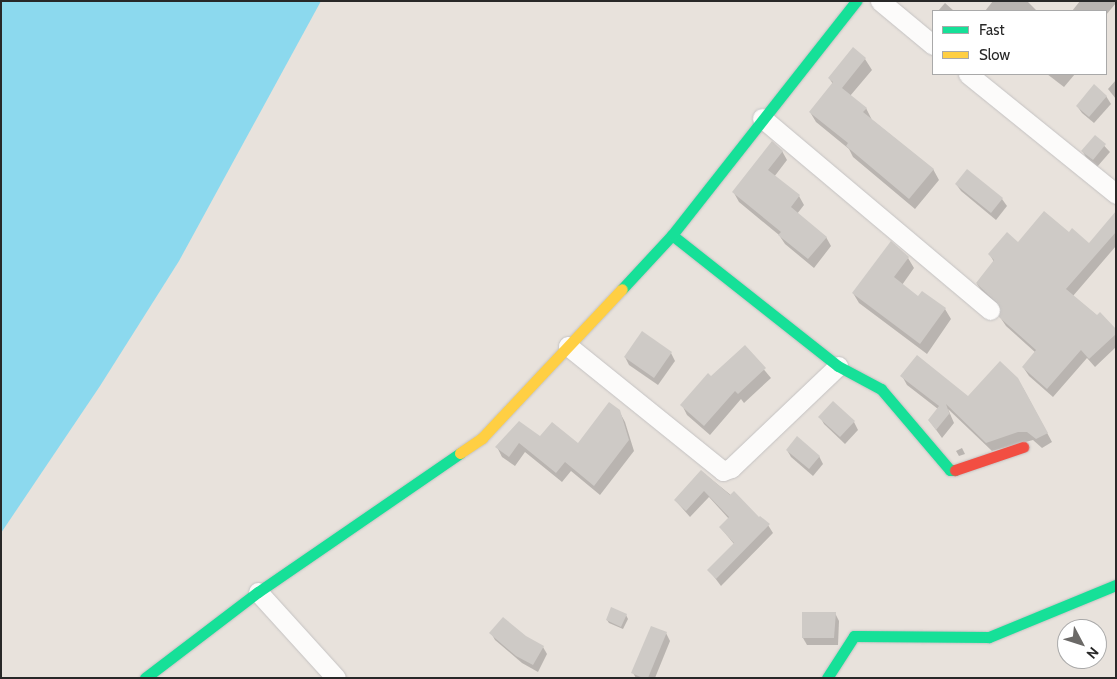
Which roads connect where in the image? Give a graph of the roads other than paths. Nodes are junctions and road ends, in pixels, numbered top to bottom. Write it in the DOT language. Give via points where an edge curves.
graph roads {
  1 [pos="856,1"];
  2 [pos="880,1"];
  3 [pos="932,44"];
  4 [pos="969,75"];
  5 [pos="762,118"];
  6 [pos="1116,194"];
  7 [pos="672,235"];
  8 [pos="990,310"];
  9 [pos="568,346"];
  10 [pos="838,366"];
  11 [pos="1023,447"];
  12 [pos="1116,585"];
  13 [pos="258,592"];
  14 [pos="145,678"];
  15 [pos="336,678"];
  16 [pos="827,678"];
  1 -- 5 [label="street"];
  2 -- 3 [label="street"];
  4 -- 6 [label="street"];
  5 -- 7 [label="street"];
  5 -- 8 [label="street"];
  7 -- 9 [label="street"];
  7 -- 10 [label="street"];
  9 -- 10 [label="street" via="724,471"];
  9 -- 13 [label="street" via="482,438"];
  10 -- 11 [label="street" via="881,389 950,470"];
  12 -- 16 [label="street" via="989,637 854,636"];
  13 -- 14 [label="street"];
  13 -- 15 [label="street"];
}
